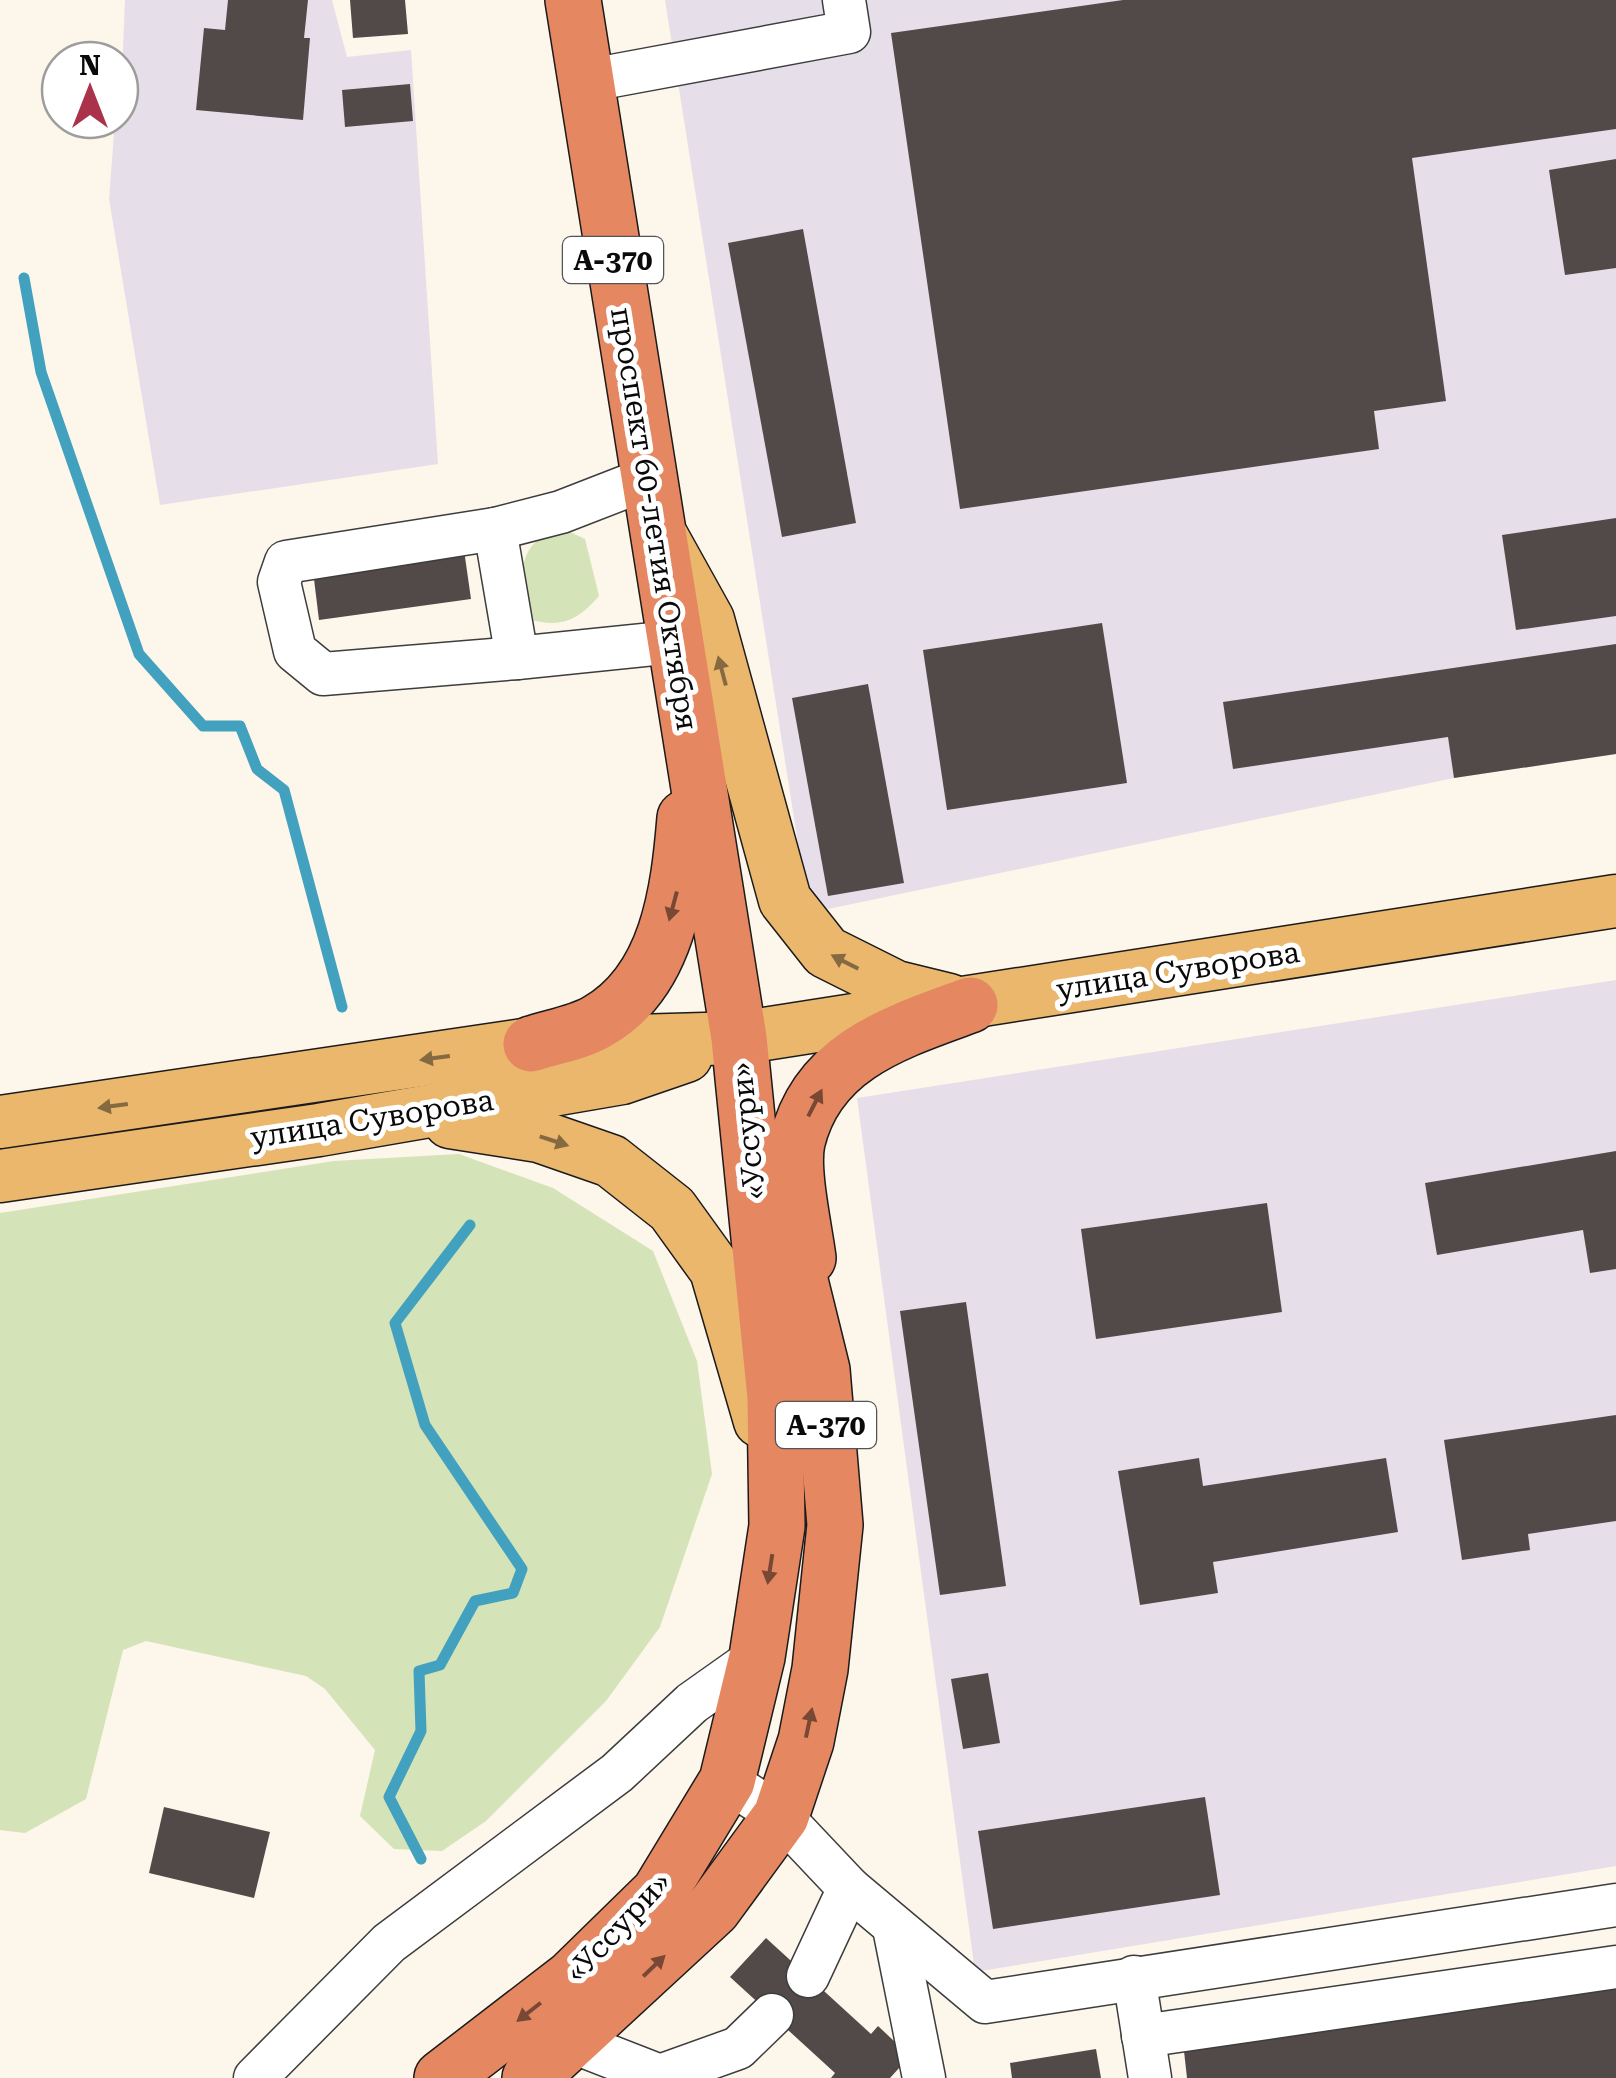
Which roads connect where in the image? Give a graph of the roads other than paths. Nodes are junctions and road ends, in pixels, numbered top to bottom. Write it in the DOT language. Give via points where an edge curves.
graph roads {
  1 [pos="573,0"];
  2 [pos="844,0"];
  3 [pos="585,81"];
  4 [pos="650,499"];
  5 [pos="495,529"];
  6 [pos="673,642"];
  7 [pos="517,658"];
  8 [pos="690,740"];
  9 [pos="1616,901"];
  10 [pos="970,1005"];
  11 [pos="739,1038"];
  12 [pos="531,1044"];
  13 [pos="0,1122"];
  14 [pos="319,1130"];
  15 [pos="0,1176"];
  16 [pos="822,1370"];
  17 [pos="774,1472"];
  18 [pos="757,1656"];
  19 [pos="727,1782"];
  20 [pos="780,1816"];
  21 [pos="850,1888"];
  22 [pos="1616,1905"];
  23 [pos="894,1928"];
  24 [pos="1616,1967"];
  25 [pos="808,1976"];
  26 [pos="1134,1977"];
  27 [pos="772,2015"];
  28 [pos="1143,2036"];
  29 [pos="570,2041"];
  30 [pos="255,2078"];
  31 [pos="442,2078"];
  32 [pos="530,2078"];
  33 [pos="924,2078"];
  34 [pos="1150,2078"];
  1 -- 3 [label="highway, проспект 60-летия Октября / А-370"];
  2 -- 3 [label="lane" via="848,32"];
  3 -- 4 [label="highway, проспект 60-летия Октября / А-370"];
  4 -- 5 [label="lane"];
  4 -- 6 [label="highway, проспект 60-летия Октября / А-370"];
  10 -- 4 [label="main road, one-way" via="896,988 826,952 784,900 708,620"];
  5 -- 7 [label="lane"];
  5 -- 7 [label="lane" via="286,562 279,582 295,651 324,674"];
  6 -- 7 [label="lane"];
  6 -- 8 [label="highway, проспект 60-летия Октября / А-370"];
  8 -- 11 [label="highway, проспект 60-летия Октября / А-370"];
  8 -- 12 [label="highway, one-way" via="680,880 663,940 634,994 596,1023"];
  9 -- 10 [label="main road, улица Суворова"];
  10 -- 11 [label="main road, улица Суворова"];
  16 -- 10 [label="highway, one-way" via="796,1144 815,1096 846,1059 890,1034"];
  11 -- 12 [label="main road, улица Суворова"];
  11 -- 14 [label="main road, улица Суворова" via="622,1078"];
  11 -- 16 [label="highway, «Уссури» / А-370"];
  11 -- 17 [label="highway, «Уссури» / А-370" via="774,1397"];
  12 -- 13 [label="main road, улица Суворова, one-way"];
  14 -- 15 [label="main road, улица Суворова"];
  14 -- 17 [label="main road, one-way" via="456,1121 539,1136 612,1161 672,1208 716,1270"];
  20 -- 16 [label="highway, «Уссури» / А-370, one-way" via="806,1741 820,1668 835,1525"];
  17 -- 18 [label="highway, «Уссури» / А-370, one-way" via="777,1526"];
  18 -- 19 [label="highway, «Уссури» / А-370"];
  18 -- 30 [label="lane" via="692,1702 618,1773 390,1943"];
  19 -- 20 [label="lane"];
  19 -- 31 [label="highway, «Уссури» / А-370, one-way" via="659,1893 572,1978"];
  20 -- 21 [label="lane"];
  29 -- 20 [label="highway, «Уссури» / А-370, one-way" via="712,1909"];
  21 -- 23 [label="lane"];
  21 -- 25 [label="lane"];
  22 -- 26 [label="lane"];
  23 -- 26 [label="lane" via="985,2002"];
  23 -- 33 [label="lane"];
  24 -- 28 [label="lane"];
  26 -- 28 [label="lane"];
  27 -- 29 [label="lane" via="738,2048 660,2076"];
  28 -- 34 [label="lane"];
  29 -- 32 [label="highway, «Уссури» / А-370"];
}
